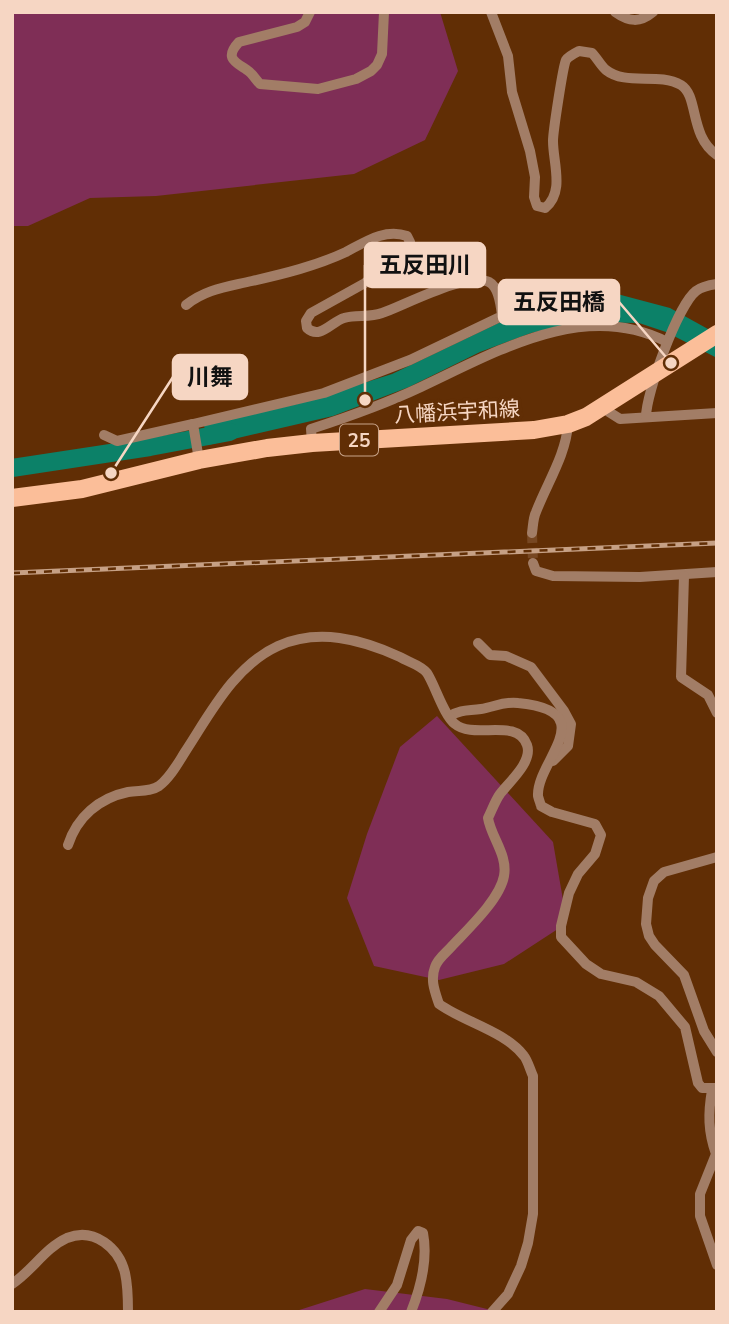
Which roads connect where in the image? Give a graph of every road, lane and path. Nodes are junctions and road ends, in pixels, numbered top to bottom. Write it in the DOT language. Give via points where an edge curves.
graph roads {
  1 [pos="310,12"];
  2 [pos="384,12"];
  3 [pos="491,12"];
  4 [pos="615,12"];
  5 [pos="653,12"];
  6 [pos="717,155"];
  7 [pos="717,284"];
  8 [pos="186,305"];
  9 [pos="717,334"];
  10 [pos="669,340"];
  11 [pos="657,372"];
  12 [pos="605,405"];
  13 [pos="717,412"];
  14 [pos="646,417"];
  15 [pos="568,424"];
  16 [pos="194,426"];
  17 [pos="104,435"];
  18 [pos="312,443"];
  19 [pos="198,456"];
  20 [pos="12,498"];
  21 [pos="532,533"];
  22 [pos="533,563"];
  23 [pos="717,572"];
  24 [pos="684,576"];
  25 [pos="478,643"];
  26 [pos="713,694"];
  27 [pos="717,713"];
  28 [pos="450,716"];
  29 [pos="548,765"];
  30 [pos="68,845"];
  31 [pos="717,857"];
  32 [pos="717,1052"];
  33 [pos="714,1089"];
  34 [pos="717,1265"];
  35 [pos="12,1284"];
  36 [pos="128,1312"];
  37 [pos="379,1312"];
  38 [pos="411,1312"];
  39 [pos="492,1312"];
  1 -- 2 [label="street" via="297,27 239,42 233,48 236,64 260,84 318,89 356,79 377,65 382,54"];
  3 -- 6 [label="street" via="508,56 512,92 530,151 537,206 545,208 556,192 553,140 563,71 566,59 579,51 592,53 618,77 656,78 681,85 689,94 706,148"];
  4 -- 5 [label="street" via="631,21"];
  7 -- 10 [label="street" via="697,290"];
  8 -- 16 [label="street" via="202,293 299,270 369,240 399,233 407,236 408,247 365,283 311,313 307,328 319,332 346,317 380,314 436,289 481,279 495,287 502,316 410,360 324,393"];
  9 -- 11 [label="main road, 八幡浜宇和線 / 25"];
  10 -- 11 [label="street"];
  10 -- 18 [label="street" via="607,325 556,330 469,363 378,407 311,429"];
  11 -- 12 [label="main road, 八幡浜宇和線 / 25"];
  11 -- 14 [label="street"];
  12 -- 14 [label="street" via="621,419"];
  12 -- 15 [label="main road, 八幡浜宇和線 / 25"];
  13 -- 14 [label="street"];
  15 -- 18 [label="main road, 八幡浜宇和線 / 25"];
  15 -- 21 [label="street"];
  16 -- 17 [label="street" via="117,441"];
  16 -- 19 [label="street"];
  18 -- 19 [label="main road, 八幡浜宇和線 / 25"];
  19 -- 20 [label="main road, 八幡浜宇和線 / 25" via="82,489"];
  22 -- 24 [label="street" via="536,570 552,576"];
  23 -- 24 [label="street"];
  24 -- 26 [label="street" via="681,677"];
  25 -- 29 [label="street" via="490,655 506,656 531,667 564,710 571,724 568,746"];
  26 -- 27 [label="street"];
  28 -- 29 [label="street" via="461,709 505,702 542,707 558,719 561,729 561,740"];
  28 -- 30 [label="street" via="426,673 388,652 334,636 293,640 260,657 226,689 158,787 127,792 96,805 82,817"];
  28 -- 39 [label="street" via="465,729 516,733 528,747 526,760 498,796 488,818 505,868 500,886 486,908 439,958 433,978 439,1004 517,1049 533,1076 533,1214 528,1243 508,1294"];
  29 -- 33 [label="street" via="540,782 541,806 595,824 601,835 595,854 569,893 561,937 601,974 636,982 659,996 685,1027 698,1083"];
  31 -- 32 [label="street" via="664,872 654,881 646,924 654,944 684,975 704,1031"];
  33 -- 34 [label="street" via="709,1136 716,1154 700,1194 700,1216"];
  35 -- 36 [label="street" via="66,1239 89,1235 115,1251 122,1263"];
  37 -- 38 [label="street" via="397,1285 418,1231 425,1241 424,1264"];
}
